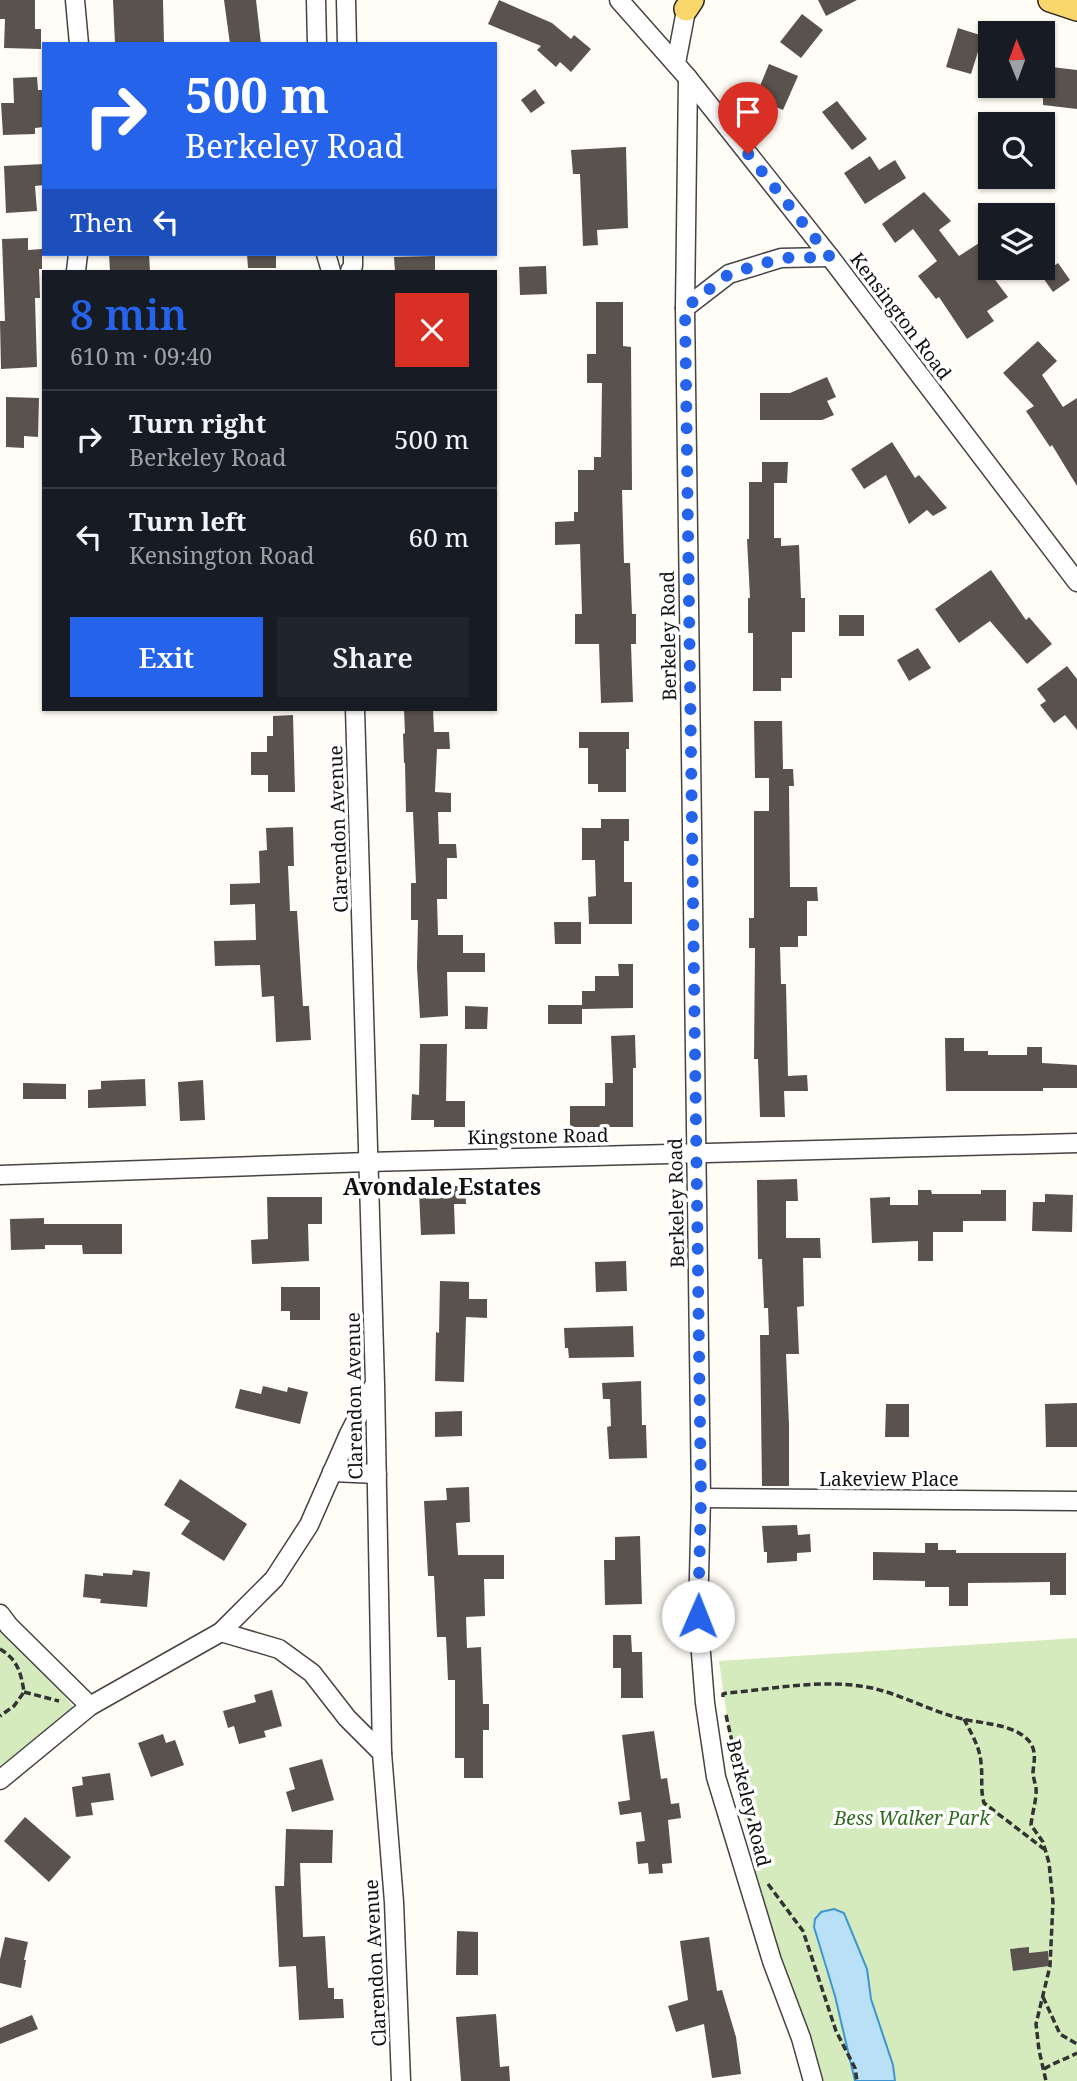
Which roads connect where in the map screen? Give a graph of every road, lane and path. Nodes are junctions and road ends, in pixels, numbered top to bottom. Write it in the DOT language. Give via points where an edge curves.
graph roads {
  1 [pos="75,0"];
  2 [pos="316,0"];
  3 [pos="345,0"];
  4 [pos="619,0"];
  5 [pos="1050,0"];
  6 [pos="689,3"];
  7 [pos="1077,9"];
  8 [pos="79,42"];
  9 [pos="317,42"];
  10 [pos="347,42"];
  11 [pos="676,64"];
  12 [pos="688,78"];
  13 [pos="830,257"];
  14 [pos="685,308"];
  15 [pos="1077,582"];
  16 [pos="355,711"];
  17 [pos="1077,1143"];
  18 [pos="696,1153"];
  19 [pos="369,1162"];
  20 [pos="0,1175"];
  21 [pos="375,1384"];
  22 [pos="332,1472"];
  23 [pos="377,1474"];
  24 [pos="701,1498"];
  25 [pos="1077,1501"];
  26 [pos="0,1614"];
  27 [pos="220,1632"];
  28 [pos="0,1649"];
  29 [pos="24,1692"];
  30 [pos="60,1702"];
  31 [pos="90,1706"];
  32 [pos="0,1716"];
  33 [pos="964,1719"];
  34 [pos="383,1753"];
  35 [pos="0,1780"];
  36 [pos="754,1838"];
  37 [pos="1045,1851"];
  38 [pos="766,1880"];
  39 [pos="1042,1996"];
  40 [pos="1077,2044"];
  41 [pos="1077,2053"];
  42 [pos="1044,2069"];
  43 [pos="401,2081"];
  44 [pos="813,2081"];
  45 [pos="858,2081"];
  46 [pos="1046,2081"];
  1 -- 8 [label="street"];
  2 -- 9 [label="street"];
  3 -- 10 [label="street"];
  4 -- 11 [label="street, Kensington Road"];
  5 -- 7 [label="main road"];
  6 -- 11 [label="street"];
  11 -- 12 [label="street, Kensington Road"];
  12 -- 13 [label="street, Kensington Road"];
  12 -- 14 [label="street, Berkeley Road"];
  13 -- 14 [label="street" via="781,258 729,274"];
  13 -- 15 [label="street, Kensington Road"];
  14 -- 18 [label="street, Berkeley Road"];
  16 -- 19 [label="street, Clarendon Avenue"];
  17 -- 18 [label="street, Kingstone Road"];
  18 -- 19 [label="street, Kingstone Road"];
  18 -- 24 [label="street, Berkeley Road"];
  19 -- 20 [label="street, Kingstone Road"];
  19 -- 21 [label="street, Clarendon Avenue"];
  21 -- 22 [label="street"];
  21 -- 23 [label="street, Clarendon Avenue"];
  22 -- 23 [label="street"];
  22 -- 27 [label="street" via="309,1525 274,1579"];
  23 -- 34 [label="street, Clarendon Avenue"];
  24 -- 25 [label="street, Lakeview Place"];
  24 -- 44 [label="street, Berkeley Road" via="698,1616 716,1777"];
  26 -- 31 [label="street"];
  27 -- 31 [label="street"];
  27 -- 34 [label="street" via="279,1649 312,1674"];
  28 -- 29 [label="path" via="21,1672"];
  29 -- 30 [label="path"];
  29 -- 32 [label="path"];
  31 -- 35 [label="street"];
  33 -- 36 [label="path" via="869,1688 831,1684 723,1694"];
  33 -- 37 [label="path" via="980,1752 984,1803"];
  33 -- 37 [label="path" via="1009,1729 1028,1740 1033,1749 1036,1790 1031,1825"];
  34 -- 43 [label="street, Clarendon Avenue"];
  37 -- 39 [label="path" via="1053,1902 1052,1951"];
  38 -- 45 [label="path" via="803,1931"];
  39 -- 40 [label="path" via="1060,2034"];
  39 -- 42 [label="path" via="1037,2024"];
  41 -- 42 [label="path"];
  42 -- 46 [label="path"];
}
